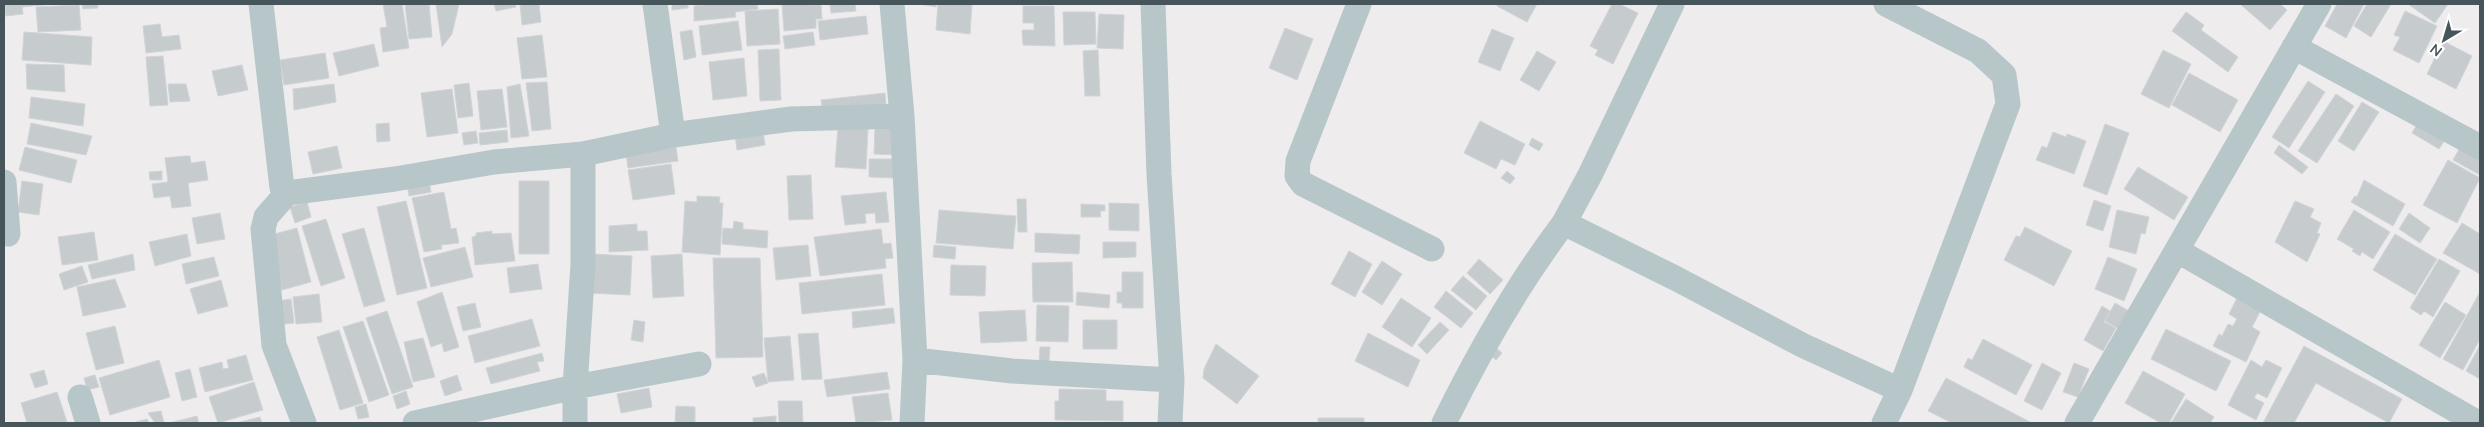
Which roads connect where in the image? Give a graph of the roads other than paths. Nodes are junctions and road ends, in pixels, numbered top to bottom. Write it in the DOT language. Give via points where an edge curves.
graph roads {
  1 [pos="261,4"];
  2 [pos="655,4"];
  3 [pos="892,4"];
  4 [pos="1153,4"];
  5 [pos="1359,4"];
  6 [pos="1672,4"];
  7 [pos="1886,4"];
  8 [pos="2319,4"];
  9 [pos="2294,47"];
  10 [pos="902,116"];
  11 [pos="673,135"];
  12 [pos="2480,147"];
  13 [pos="584,154"];
  14 [pos="4,182"];
  15 [pos="287,193"];
  16 [pos="1564,223"];
  17 [pos="8,234"];
  18 [pos="1432,249"];
  19 [pos="2178,251"];
  20 [pos="915,360"];
  21 [pos="699,364"];
  22 [pos="1172,380"];
  23 [pos="575,387"];
  24 [pos="1900,390"];
  25 [pos="80,397"];
  26 [pos="88,423"];
  27 [pos="304,423"];
  28 [pos="415,423"];
  29 [pos="575,423"];
  30 [pos="912,423"];
  31 [pos="1170,423"];
  32 [pos="1444,423"];
  33 [pos="1884,423"];
  34 [pos="2077,423"];
  35 [pos="2478,423"];
  1 -- 15 [label="street" via="282,188"];
  2 -- 11 [label="street"];
  3 -- 10 [label="street"];
  4 -- 22 [label="street" via="1159,174"];
  5 -- 18 [label="street" via="1298,161 1297,176 1303,184"];
  6 -- 16 [label="street"];
  7 -- 24 [label="street" via="1978,50 2004,75 2008,104"];
  8 -- 9 [label="street"];
  9 -- 12 [label="street"];
  9 -- 19 [label="street"];
  10 -- 11 [label="street" via="791,119"];
  10 -- 20 [label="street"];
  11 -- 13 [label="street"];
  13 -- 15 [label="street" via="494,162"];
  13 -- 23 [label="street" via="583,264"];
  14 -- 17 [label="street"];
  15 -- 27 [label="street" via="266,217 263,229 274,344"];
  16 -- 24 [label="street" via="1804,346"];
  16 -- 32 [label="street" via="1541,254 1477,358"];
  19 -- 34 [label="street"];
  19 -- 35 [label="street"];
  20 -- 22 [label="street" via="1012,371"];
  20 -- 30 [label="street"];
  21 -- 23 [label="street"];
  22 -- 31 [label="street"];
  23 -- 28 [label="street"];
  23 -- 29 [label="street"];
  24 -- 33 [label="street"];
  25 -- 26 [label="street"];
}
